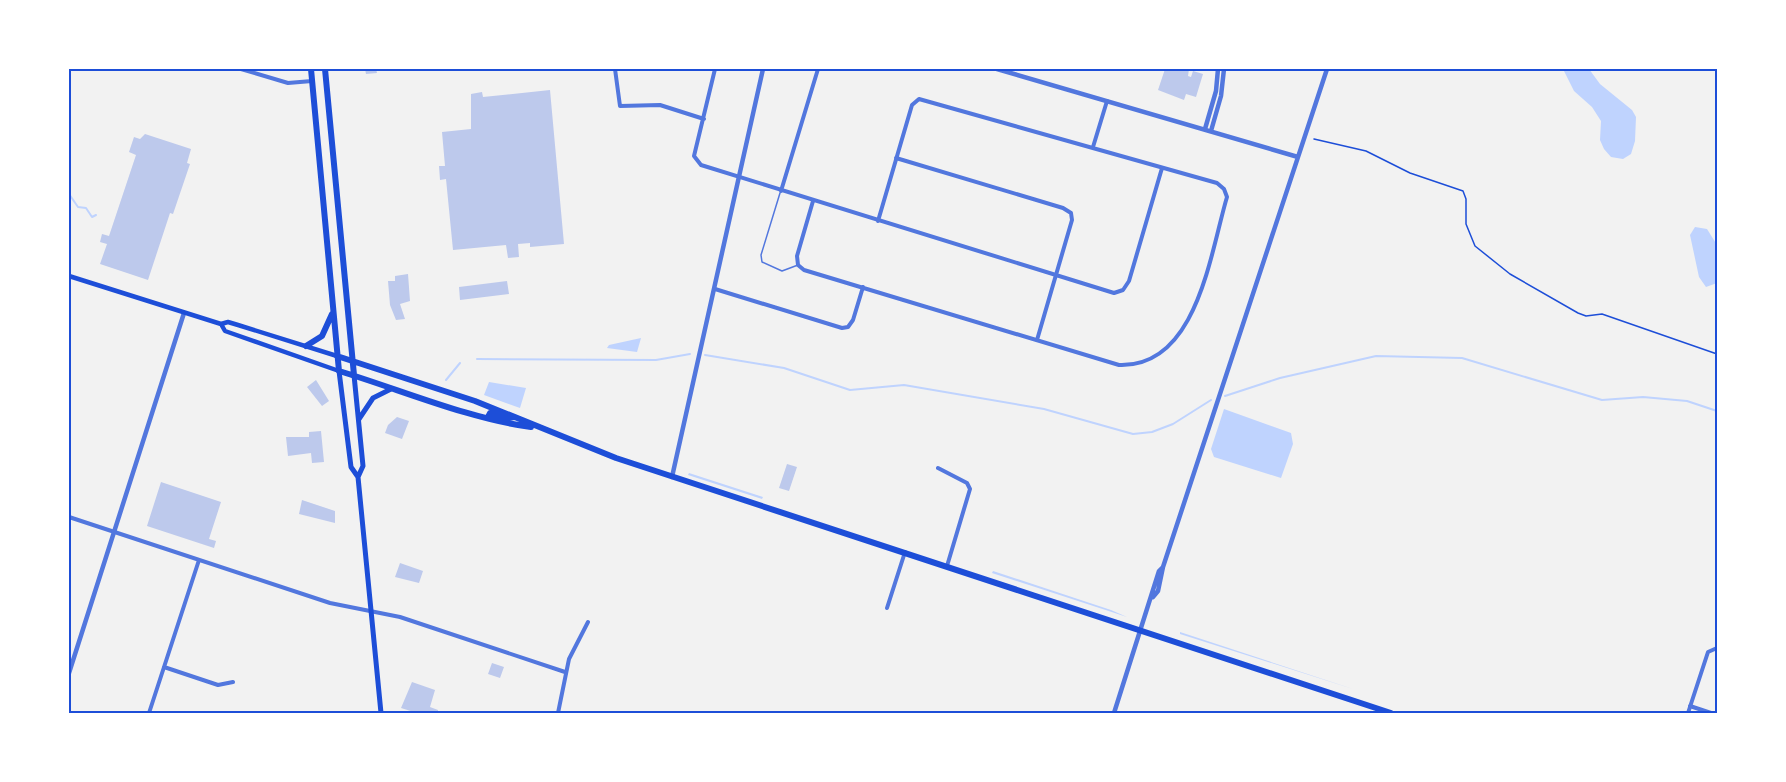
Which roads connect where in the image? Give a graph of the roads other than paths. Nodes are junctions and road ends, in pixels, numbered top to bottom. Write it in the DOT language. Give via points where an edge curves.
graph roads {
  1 [pos="241,69"];
  2 [pos="311,69"];
  3 [pos="324,69"];
  4 [pos="615,69"];
  5 [pos="715,69"];
  6 [pos="763,69"];
  7 [pos="818,69"];
  8 [pos="997,69"];
  9 [pos="1218,69"];
  10 [pos="1224,69"];
  11 [pos="1327,69"];
  12 [pos="249,70"];
  13 [pos="312,81"];
  14 [pos="1107,101"];
  15 [pos="704,119"];
  16 [pos="1204,129"];
  17 [pos="1211,131"];
  18 [pos="1093,147"];
  19 [pos="1298,157"];
  20 [pos="896,158"];
  21 [pos="1162,168"];
  22 [pos="739,178"];
  23 [pos="780,191"];
  24 [pos="813,201"];
  25 [pos="878,221"];
  26 [pos="798,265"];
  27 [pos="1056,275"];
  28 [pos="69,276"];
  29 [pos="862,287"];
  30 [pos="715,289"];
  31 [pos="184,313"];
  32 [pos="332,314"];
  33 [pos="220,324"];
  34 [pos="1038,340"];
  35 [pos="306,346"];
  36 [pos="337,356"];
  37 [pos="353,362"];
  38 [pos="339,370"];
  39 [pos="354,375"];
  40 [pos="391,389"];
  41 [pos="515,416"];
  42 [pos="488,417"];
  43 [pos="359,420"];
  44 [pos="536,427"];
  45 [pos="938,468"];
  46 [pos="358,477"];
  47 [pos="672,477"];
  48 [pos="69,517"];
  49 [pos="114,532"];
  50 [pos="905,552"];
  51 [pos="199,560"];
  52 [pos="947,566"];
  53 [pos="887,608"];
  54 [pos="371,612"];
  55 [pos="588,622"];
  56 [pos="1141,629"];
  57 [pos="1715,648"];
  58 [pos="164,667"];
  59 [pos="565,672"];
  60 [pos="69,673"];
  61 [pos="233,682"];
  62 [pos="1690,706"];
  63 [pos="149,713"];
  64 [pos="381,713"];
  65 [pos="558,713"];
  66 [pos="1114,713"];
  67 [pos="1391,713"];
  68 [pos="1688,713"];
  69 [pos="1711,713"];
  1 -- 12 [label="street"];
  2 -- 13 [label="highway"];
  3 -- 37 [label="highway"];
  4 -- 15 [label="street" via="620,106 660,105"];
  5 -- 15 [label="street"];
  6 -- 22 [label="street"];
  7 -- 23 [label="street"];
  8 -- 14 [label="street"];
  9 -- 16 [label="street"];
  10 -- 17 [label="street"];
  11 -- 19 [label="street"];
  12 -- 13 [label="street" via="288,82"];
  13 -- 32 [label="highway"];
  14 -- 16 [label="street"];
  14 -- 18 [label="street"];
  15 -- 22 [label="street" via="695,160"];
  16 -- 17 [label="street"];
  17 -- 19 [label="street"];
  18 -- 20 [label="street" via="919,99 912,105"];
  18 -- 21 [label="street"];
  19 -- 56 [label="street"];
  20 -- 25 [label="street"];
  20 -- 27 [label="street" via="1071,213"];
  21 -- 27 [label="street" via="1123,290 1114,293"];
  21 -- 34 [label="street" via="1217,183 1227,197 1191,318 1181,333 1143,363 1119,365"];
  22 -- 23 [label="street"];
  22 -- 30 [label="street"];
  23 -- 24 [label="street"];
  23 -- 26 [label="lane" via="762,262 787,272"];
  24 -- 25 [label="street"];
  24 -- 26 [label="street" via="797,256"];
  25 -- 27 [label="street"];
  26 -- 29 [label="street"];
  27 -- 34 [label="street"];
  28 -- 31 [label="main road"];
  29 -- 30 [label="street" via="853,321 842,328"];
  29 -- 34 [label="street"];
  30 -- 47 [label="street"];
  31 -- 33 [label="main road"];
  31 -- 49 [label="street"];
  32 -- 35 [label="highway" via="320,338"];
  32 -- 36 [label="highway"];
  33 -- 35 [label="main road" via="228,322"];
  33 -- 38 [label="main road" via="225,331"];
  35 -- 36 [label="main road"];
  36 -- 37 [label="highway"];
  36 -- 38 [label="highway"];
  37 -- 39 [label="highway"];
  37 -- 41 [label="highway"];
  38 -- 39 [label="highway"];
  38 -- 46 [label="main road" via="351,467"];
  39 -- 40 [label="highway"];
  39 -- 43 [label="main road"];
  40 -- 42 [label="highway"];
  40 -- 43 [label="main road" via="373,398"];
  41 -- 42 [label="highway" via="489,413"];
  41 -- 44 [label="highway"];
  42 -- 44 [label="highway"];
  43 -- 46 [label="main road" via="363,466"];
  44 -- 47 [label="highway"];
  45 -- 52 [label="street" via="967,483 970,489"];
  46 -- 54 [label="main road"];
  47 -- 50 [label="highway"];
  48 -- 49 [label="street"];
  49 -- 51 [label="street"];
  49 -- 60 [label="street"];
  50 -- 52 [label="highway"];
  50 -- 53 [label="street"];
  51 -- 54 [label="street" via="330,603"];
  51 -- 58 [label="street"];
  52 -- 56 [label="highway"];
  54 -- 59 [label="street" via="400,617"];
  54 -- 64 [label="main road"];
  55 -- 59 [label="street"];
  56 -- 66 [label="street"];
  56 -- 67 [label="highway"];
  57 -- 62 [label="street" via="1708,652"];
  58 -- 61 [label="street" via="218,685"];
  58 -- 63 [label="street"];
  59 -- 65 [label="street"];
  62 -- 68 [label="street"];
  62 -- 69 [label="street"];
}
